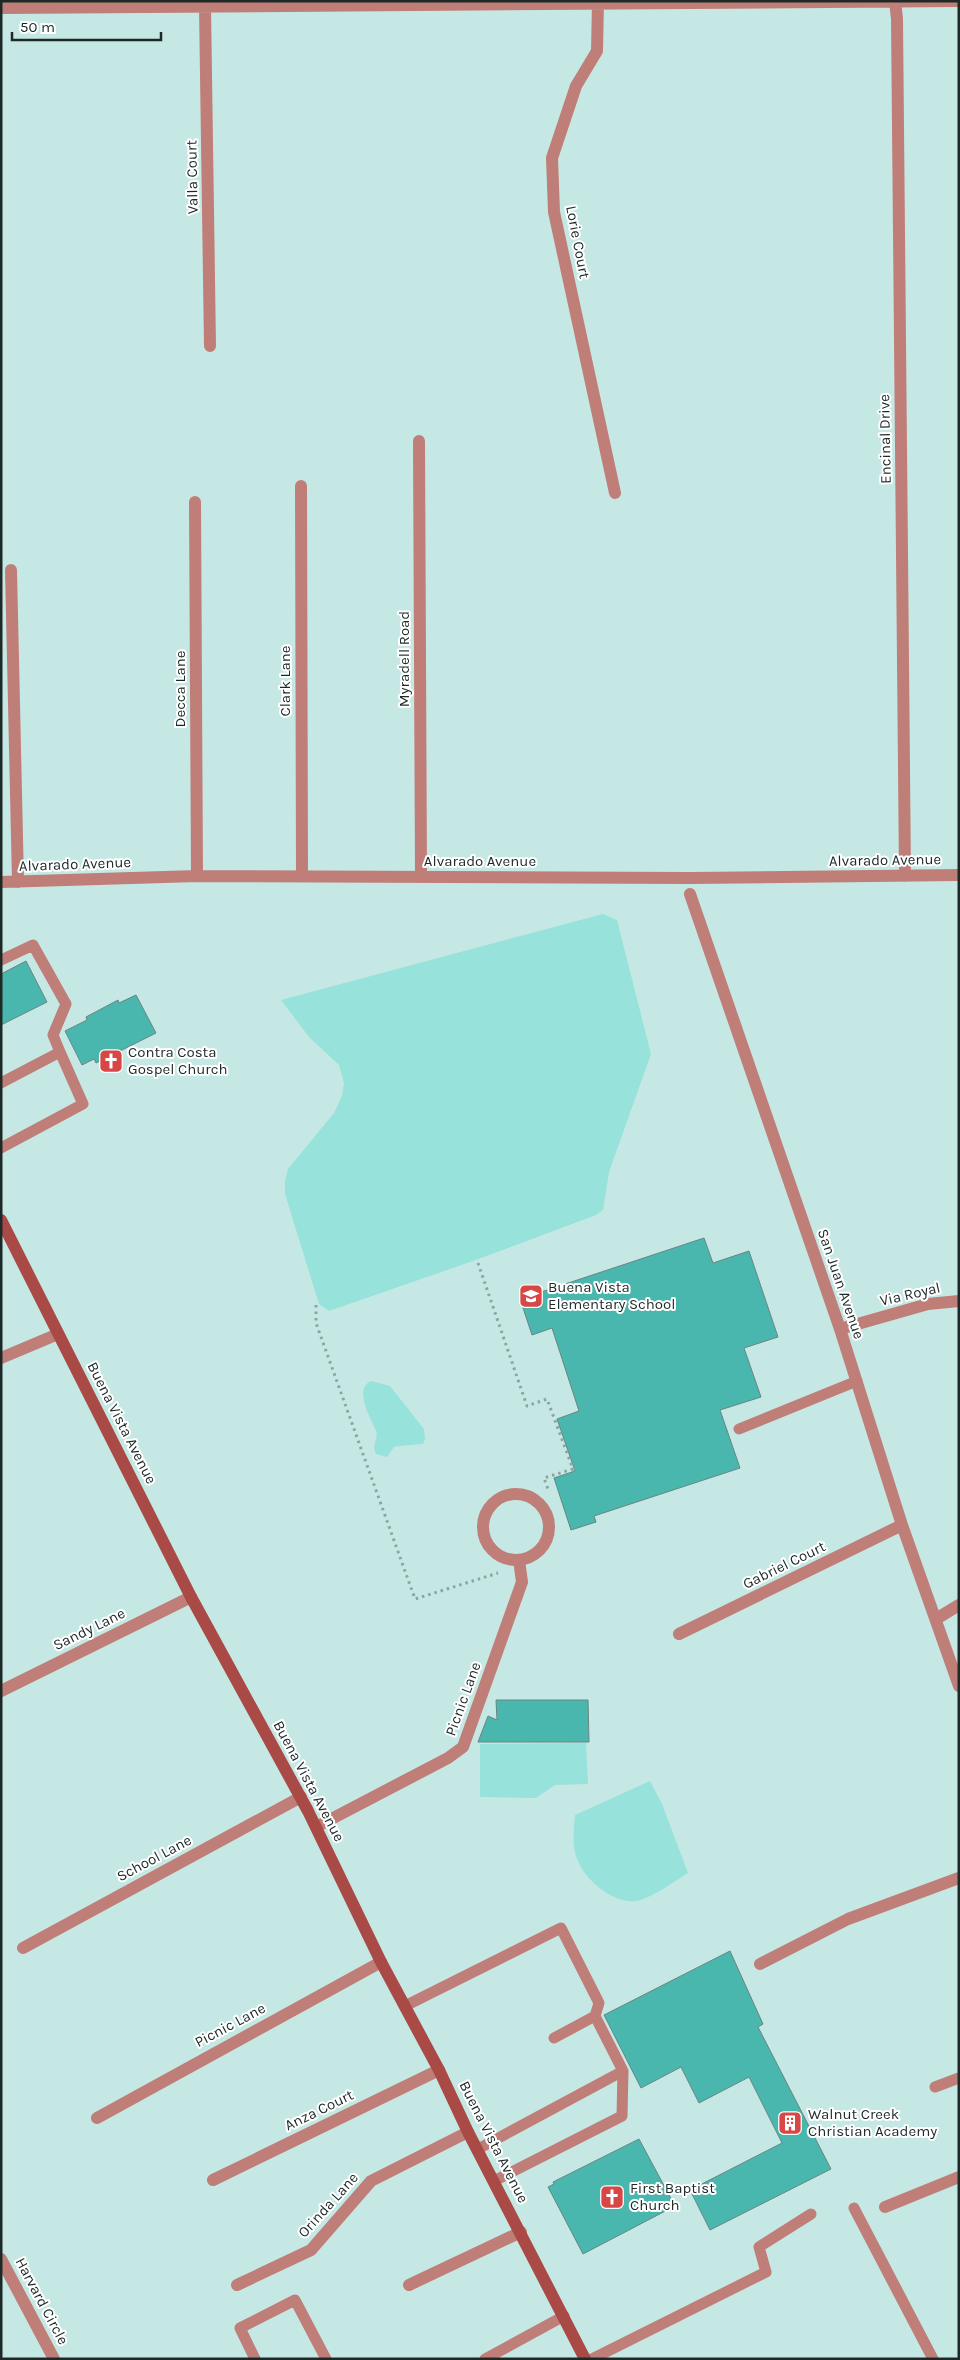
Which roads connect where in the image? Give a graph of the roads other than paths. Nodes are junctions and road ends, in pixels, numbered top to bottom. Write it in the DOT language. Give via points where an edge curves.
graph roads {
  1 [pos="959,1"];
  2 [pos="598,2"];
  3 [pos="895,2"];
  4 [pos="283,4"];
  5 [pos="205,7"];
  6 [pos="1,8"];
  7 [pos="210,346"];
  8 [pos="419,441"];
  9 [pos="301,486"];
  10 [pos="615,493"];
  11 [pos="195,502"];
  12 [pos="11,570"];
  13 [pos="959,875"];
  14 [pos="197,876"];
  15 [pos="302,876"];
  16 [pos="905,876"];
  17 [pos="421,877"];
  18 [pos="1,882"];
  19 [pos="18,882"];
  20 [pos="690,894"];
  21 [pos="1,960"];
  22 [pos="60,1052"];
  23 [pos="1,1083"];
  24 [pos="1,1148"];
  25 [pos="1,1220"];
  26 [pos="959,1301"];
  27 [pos="840,1329"];
  28 [pos="58,1334"];
  29 [pos="1,1358"];
  30 [pos="856,1381"];
  31 [pos="738,1429"];
  32 [pos="902,1525"];
  33 [pos="519,1560"];
  34 [pos="191,1597"];
  35 [pos="959,1605"];
  36 [pos="936,1619"];
  37 [pos="679,1634"];
  38 [pos="959,1686"];
  39 [pos="1,1691"];
  40 [pos="301,1797"];
  41 [pos="316,1827"];
  42 [pos="959,1878"];
  43 [pos="23,1948"];
  44 [pos="381,1962"];
  45 [pos="760,1964"];
  46 [pos="405,2006"];
  47 [pos="595,2016"];
  48 [pos="554,2038"];
  49 [pos="439,2070"];
  50 [pos="623,2071"];
  51 [pos="959,2078"];
  52 [pos="936,2087"];
  53 [pos="96,2118"];
  54 [pos="468,2132"];
  55 [pos="478,2150"];
  56 [pos="959,2177"];
  57 [pos="213,2180"];
  58 [pos="494,2181"];
  59 [pos="885,2207"];
  60 [pos="854,2208"];
  61 [pos="811,2214"];
  62 [pos="521,2232"];
  63 [pos="1,2259"];
  64 [pos="409,2284"];
  65 [pos="237,2285"];
  66 [pos="564,2316"];
  67 [pos="54,2359"];
  68 [pos="255,2359"];
  69 [pos="326,2359"];
  70 [pos="485,2359"];
  71 [pos="585,2359"];
  72 [pos="592,2359"];
  73 [pos="933,2359"];
  1 -- 3 [label="street"];
  2 -- 3 [label="street"];
  2 -- 4 [label="street"];
  2 -- 10 [label="street, Lorie Court" via="597,50 576,86 552,158 554,212"];
  3 -- 16 [label="street, Encinal Drive"];
  4 -- 5 [label="street"];
  5 -- 6 [label="street"];
  5 -- 7 [label="street, Valla Court"];
  8 -- 17 [label="street, Myradell Road"];
  9 -- 15 [label="street, Clark Lane"];
  11 -- 14 [label="street, Decca Lane"];
  12 -- 19 [label="street"];
  13 -- 16 [label="street, Alvarado Avenue"];
  14 -- 15 [label="street, Alvarado Avenue"];
  14 -- 19 [label="street, Alvarado Avenue"];
  15 -- 17 [label="street, Alvarado Avenue"];
  16 -- 17 [label="street, Alvarado Avenue"];
  18 -- 19 [label="street, Alvarado Avenue"];
  20 -- 27 [label="street, San Juan Avenue"];
  21 -- 22 [label="lane" via="33,945 66,1004 53,1035"];
  22 -- 23 [label="lane"];
  22 -- 24 [label="lane" via="83,1104"];
  25 -- 28 [label="street, Buena Vista Avenue"];
  26 -- 27 [label="street, Via Royal" via="928,1304"];
  27 -- 30 [label="street, San Juan Avenue"];
  28 -- 29 [label="street"];
  28 -- 34 [label="street, Buena Vista Avenue"];
  30 -- 31 [label="lane"];
  30 -- 32 [label="street, San Juan Avenue"];
  32 -- 36 [label="street, San Juan Avenue"];
  32 -- 37 [label="street, Gabriel Court"];
  33 -- 33 [label="street" via="540,1550 550,1530 545,1509 537,1500 516,1493 501,1498 489,1508 483,1528 491,1548 508,1559"];
  33 -- 41 [label="street, Picnic Lane" via="522,1582 463,1747"];
  34 -- 39 [label="street, Sandy Lane"];
  34 -- 40 [label="street, Buena Vista Avenue"];
  35 -- 36 [label="street"];
  36 -- 38 [label="street, San Juan Avenue"];
  40 -- 41 [label="street, Buena Vista Avenue"];
  40 -- 43 [label="street, School Lane"];
  41 -- 44 [label="street, Buena Vista Avenue"];
  42 -- 45 [label="street" via="848,1919"];
  44 -- 46 [label="street, Buena Vista Avenue"];
  44 -- 53 [label="street, Picnic Lane"];
  46 -- 47 [label="lane" via="561,1928 599,2003"];
  46 -- 49 [label="street, Buena Vista Avenue"];
  47 -- 48 [label="lane"];
  47 -- 50 [label="lane"];
  49 -- 54 [label="street, Buena Vista Avenue"];
  49 -- 57 [label="street, Anza Court"];
  50 -- 55 [label="lane"];
  50 -- 58 [label="lane" via="622,2116"];
  51 -- 52 [label="lane"];
  54 -- 55 [label="street, Buena Vista Avenue"];
  54 -- 65 [label="street, Orinda Lane" via="371,2181 310,2250"];
  55 -- 58 [label="street, Buena Vista Avenue"];
  56 -- 59 [label="street"];
  58 -- 62 [label="street, Buena Vista Avenue"];
  60 -- 73 [label="lane"];
  61 -- 72 [label="lane" via="759,2247 766,2272"];
  62 -- 64 [label="street"];
  62 -- 66 [label="street, Buena Vista Avenue"];
  63 -- 67 [label="street, Harvard Circle"];
  66 -- 70 [label="lane"];
  66 -- 71 [label="street, Buena Vista Avenue"];
  68 -- 69 [label="lane" via="240,2328 295,2300"];
}
